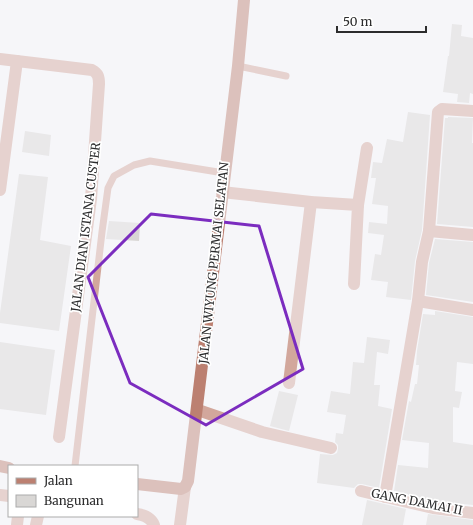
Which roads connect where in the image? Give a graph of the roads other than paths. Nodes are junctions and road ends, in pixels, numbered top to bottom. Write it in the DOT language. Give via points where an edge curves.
graph roads {
  1 [pos="244,0"];
  2 [pos="0,59"];
  3 [pos="18,61"];
  4 [pos="238,66"];
  5 [pos="286,76"];
  6 [pos="473,111"];
  7 [pos="367,148"];
  8 [pos="224,173"];
  9 [pos="0,190"];
  10 [pos="222,192"];
  11 [pos="311,202"];
  12 [pos="358,205"];
  13 [pos="429,231"];
  14 [pos="473,235"];
  15 [pos="354,284"];
  16 [pos="418,301"];
  17 [pos="473,310"];
  18 [pos="289,383"];
  19 [pos="198,410"];
  20 [pos="59,437"];
  21 [pos="330,448"];
  22 [pos="75,465"];
  23 [pos="138,484"];
  24 [pos="185,487"];
  25 [pos="360,491"];
  26 [pos="385,497"];
  27 [pos="473,512"];
  28 [pos="138,514"];
  29 [pos="154,525"];
  30 [pos="180,525"];
  1 -- 4 [label="street, JALAN WIYUNG PERMAI SELATAN"];
  2 -- 3 [label="street, JALAN DIAN ISTANA CUSTER"];
  3 -- 9 [label="street"];
  3 -- 20 [label="street, JALAN DIAN ISTANA CUSTER" via="92,70 99,76 100,84 91,199"];
  4 -- 5 [label="lane"];
  4 -- 8 [label="street, JALAN WIYUNG PERMAI SELATAN"];
  6 -- 13 [label="street" via="442,109 438,112"];
  7 -- 12 [label="street"];
  8 -- 10 [label="street, JALAN WIYUNG PERMAI SELATAN"];
  8 -- 22 [label="lane" via="150,161 134,165 114,176 108,188 102,232"];
  10 -- 11 [label="street"];
  10 -- 19 [label="street, JALAN WIYUNG PERMAI SELATAN"];
  11 -- 12 [label="street"];
  11 -- 18 [label="street"];
  12 -- 15 [label="street"];
  13 -- 14 [label="street"];
  13 -- 16 [label="street" via="422,262"];
  16 -- 17 [label="street"];
  16 -- 26 [label="street"];
  19 -- 21 [label="street" via="262,432"];
  19 -- 24 [label="street, JALAN WIYUNG PERMAI SELATAN" via="189,476"];
  23 -- 24 [label="street" via="177,489"];
  24 -- 30 [label="street, JALAN WIYUNG PERMAI SELATAN"];
  25 -- 26 [label="street, GANG DAMAI II"];
  26 -- 27 [label="street, GANG DAMAI II" via="433,508"];
  28 -- 29 [label="street" via="146,516"];
}
